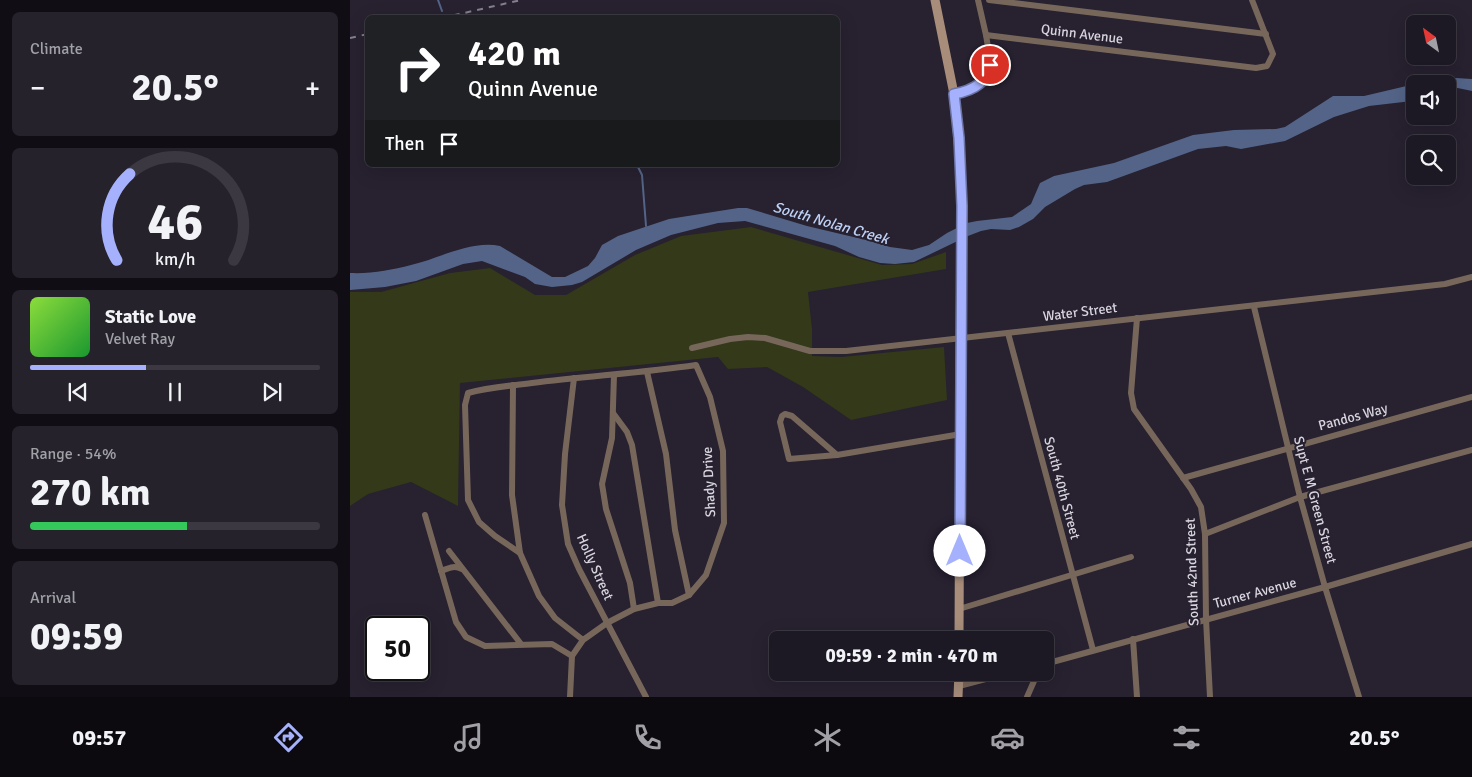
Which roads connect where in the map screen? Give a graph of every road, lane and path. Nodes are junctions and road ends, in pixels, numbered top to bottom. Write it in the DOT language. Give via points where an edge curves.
graph roads {
  1 [pos="934,0"];
  2 [pos="978,0"];
  3 [pos="989,0"];
  4 [pos="1252,0"];
  5 [pos="1050,3"];
  6 [pos="1266,34"];
  7 [pos="986,35"];
  8 [pos="954,94"];
  9 [pos="1472,277"];
  10 [pos="1254,307"];
  11 [pos="1136,318"];
  12 [pos="1008,333"];
  13 [pos="961,338"];
  14 [pos="692,348"];
  15 [pos="647,372"];
  16 [pos="614,375"];
  17 [pos="574,378"];
  18 [pos="513,386"];
  19 [pos="1472,397"];
  20 [pos="613,413"];
  21 [pos="960,434"];
  22 [pos="1288,448"];
  23 [pos="1472,450"];
  24 [pos="837,455"];
  25 [pos="1184,478"];
  26 [pos="1300,497"];
  27 [pos="425,515"];
  28 [pos="1205,534"];
  29 [pos="1472,544"];
  30 [pos="449,551"];
  31 [pos="520,553"];
  32 [pos="1131,557"];
  33 [pos="441,571"];
  34 [pos="465,571"];
  35 [pos="1072,574"];
  36 [pos="1325,587"];
  37 [pos="689,595"];
  38 [pos="658,603"];
  39 [pos="634,609"];
  40 [pos="959,609"];
  41 [pos="1206,619"];
  42 [pos="607,622"];
  43 [pos="959,631"];
  44 [pos="1133,639"];
  45 [pos="583,640"];
  46 [pos="521,644"];
  47 [pos="1093,650"];
  48 [pos="572,656"];
  49 [pos="1054,661"];
  50 [pos="959,681"];
  51 [pos="978,681"];
  52 [pos="1034,681"];
  53 [pos="959,686"];
  54 [pos="570,697"];
  55 [pos="646,697"];
  56 [pos="960,697"];
  57 [pos="1027,697"];
  58 [pos="1138,697"];
  59 [pos="1210,697"];
  60 [pos="1359,697"];
  1 -- 8 [label="main road"];
  2 -- 7 [label="street"];
  3 -- 5 [label="street"];
  4 -- 6 [label="street"];
  5 -- 6 [label="street"];
  6 -- 7 [label="street, Quinn Avenue" via="1272,54 1267,66 1256,68"];
  7 -- 8 [label="street" via="990,59 986,75 969,91"];
  8 -- 13 [label="main road" via="962,206"];
  9 -- 10 [label="street, Water Street" via="1445,284"];
  10 -- 11 [label="street, Water Street"];
  10 -- 22 [label="street, Supt E M Green Street"];
  11 -- 12 [label="street, Water Street"];
  11 -- 25 [label="street, South 42nd Street" via="1131,393 1134,409"];
  12 -- 13 [label="street, Water Street"];
  12 -- 35 [label="street, South 40th Street"];
  13 -- 14 [label="street, Water Street" via="827,352 748,336"];
  13 -- 21 [label="main road"];
  15 -- 16 [label="street"];
  15 -- 37 [label="street" via="666,454 675,530"];
  15 -- 37 [label="street, Shady Drive" via="696,365 710,397 723,452 724,523 706,575"];
  16 -- 17 [label="street"];
  16 -- 20 [label="street"];
  17 -- 18 [label="street"];
  17 -- 42 [label="street, Holly Street" via="562,506 568,544"];
  18 -- 31 [label="street" via="512,495"];
  18 -- 31 [label="street" via="468,393 465,405 468,500 479,522"];
  19 -- 22 [label="street, Pandos Way"];
  20 -- 38 [label="street" via="632,445"];
  20 -- 39 [label="street" via="612,438 602,484 606,509 630,583"];
  21 -- 24 [label="street"];
  21 -- 40 [label="main road"];
  22 -- 25 [label="street, Pandos Way"];
  22 -- 26 [label="street, Supt E M Green Street"];
  23 -- 26 [label="street"];
  24 -- 24 [label="street" via="789,459 780,422 782,416 792,416"];
  25 -- 28 [label="street, South 42nd Street" via="1199,500"];
  26 -- 28 [label="street"];
  26 -- 36 [label="street, Supt E M Green Street"];
  27 -- 33 [label="street"];
  28 -- 41 [label="street, South 42nd Street"];
  29 -- 36 [label="street, Turner Avenue"];
  30 -- 34 [label="street"];
  31 -- 45 [label="street" via="539,596 555,618"];
  32 -- 35 [label="street"];
  33 -- 34 [label="street" via="457,566"];
  33 -- 46 [label="street" via="456,622 466,637 485,646"];
  34 -- 46 [label="street"];
  35 -- 40 [label="street"];
  35 -- 47 [label="street, South 40th Street"];
  36 -- 41 [label="street, Turner Avenue"];
  36 -- 60 [label="street, Supt E M Green Street"];
  37 -- 38 [label="street" via="672,603"];
  38 -- 39 [label="street"];
  39 -- 42 [label="street"];
  40 -- 43 [label="main road"];
  41 -- 44 [label="street, Turner Avenue"];
  41 -- 59 [label="street, South 42nd Street"];
  42 -- 45 [label="street"];
  42 -- 55 [label="street, Holly Street"];
  44 -- 47 [label="street, Turner Avenue"];
  44 -- 58 [label="street"];
  45 -- 48 [label="street"];
  46 -- 48 [label="street" via="552,644"];
  47 -- 49 [label="street, Turner Avenue"];
  48 -- 54 [label="street"];
  50 -- 53 [label="main road"];
  51 -- 53 [label="street"];
  52 -- 57 [label="street"];
  53 -- 56 [label="main road"];
}
